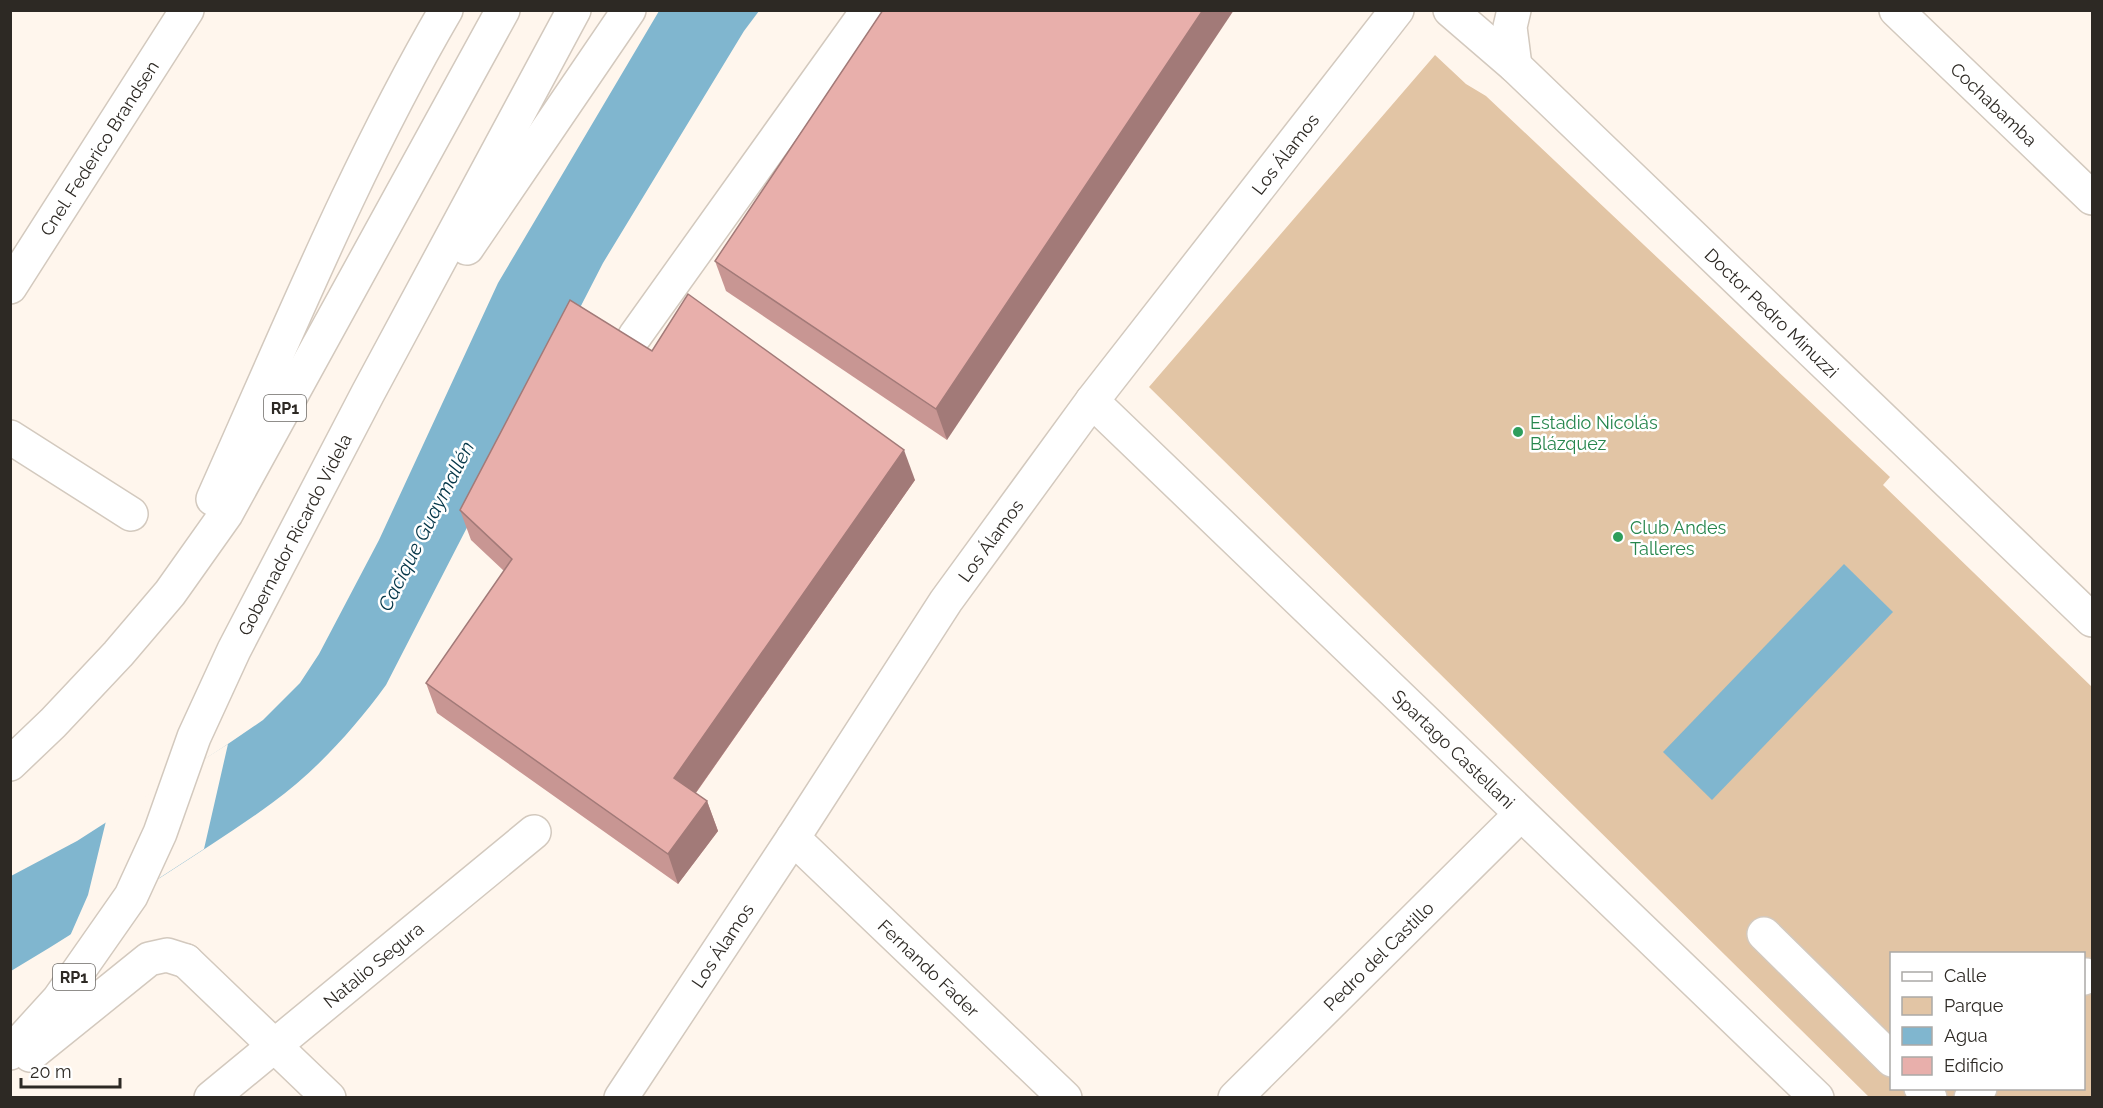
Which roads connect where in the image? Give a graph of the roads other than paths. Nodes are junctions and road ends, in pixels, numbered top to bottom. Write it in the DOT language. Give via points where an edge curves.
graph roads {
  1 [pos="187,10"];
  2 [pos="446,10"];
  3 [pos="503,10"];
  4 [pos="574,10"];
  5 [pos="630,10"];
  6 [pos="868,10"];
  7 [pos="1397,10"];
  8 [pos="1450,10"];
  9 [pos="1514,10"];
  10 [pos="1896,10"];
  11 [pos="1515,66"];
  12 [pos="2092,198"];
  13 [pos="10,286"];
  14 [pos="635,336"];
  15 [pos="368,393"];
  16 [pos="1092,401"];
  17 [pos="10,437"];
  18 [pos="131,514"];
  19 [pos="170,593"];
  20 [pos="2092,620"];
  21 [pos="10,764"];
  22 [pos="1521,814"];
  23 [pos="534,832"];
  24 [pos="793,838"];
  25 [pos="1764,934"];
  26 [pos="274,1046"];
  27 [pos="10,1053"];
  28 [pos="1890,1058"];
  29 [pos="10,1067"];
  30 [pos="211,1098"];
  31 [pos="329,1098"];
  32 [pos="621,1098"];
  33 [pos="1065,1098"];
  34 [pos="1235,1098"];
  35 [pos="1816,1098"];
  1 -- 13 [label="main road, Cnel. Federico Brandsen"];
  2 -- 19 [label="main road" via="413,67 345,205"];
  3 -- 19 [label="main road, RP1" via="226,514"];
  4 -- 15 [label="main road, Gobernador Ricardo Videla / RP1"];
  5 -- 15 [label="main road"];
  6 -- 14 [label="main road"];
  7 -- 16 [label="main road, Los Álamos"];
  8 -- 11 [label="main road, Doctor Pedro Minuzzi"];
  9 -- 11 [label="main road" via="1510,27"];
  10 -- 12 [label="main road, Cochabamba"];
  11 -- 20 [label="main road, Doctor Pedro Minuzzi"];
  15 -- 27 [label="main road, Gobernador Ricardo Videla / RP1" via="234,650 198,728 160,833 131,896 59,999"];
  16 -- 22 [label="main road, Spartago Castellani"];
  16 -- 24 [label="main road, Los Álamos" via="946,601"];
  17 -- 18 [label="main road"];
  19 -- 21 [label="main road, RP1" via="118,654"];
  22 -- 34 [label="main road, Pedro del Castillo"];
  22 -- 35 [label="main road, Spartago Castellani"];
  23 -- 26 [label="main road, Natalio Segura"];
  24 -- 32 [label="main road, Los Álamos"];
  24 -- 33 [label="main road, Fernando Fader"];
  25 -- 28 [label="main road"];
  26 -- 29 [label="main road" via="186,962 167,955 149,959"];
  26 -- 30 [label="main road, Natalio Segura"];
  26 -- 31 [label="main road"];
}
